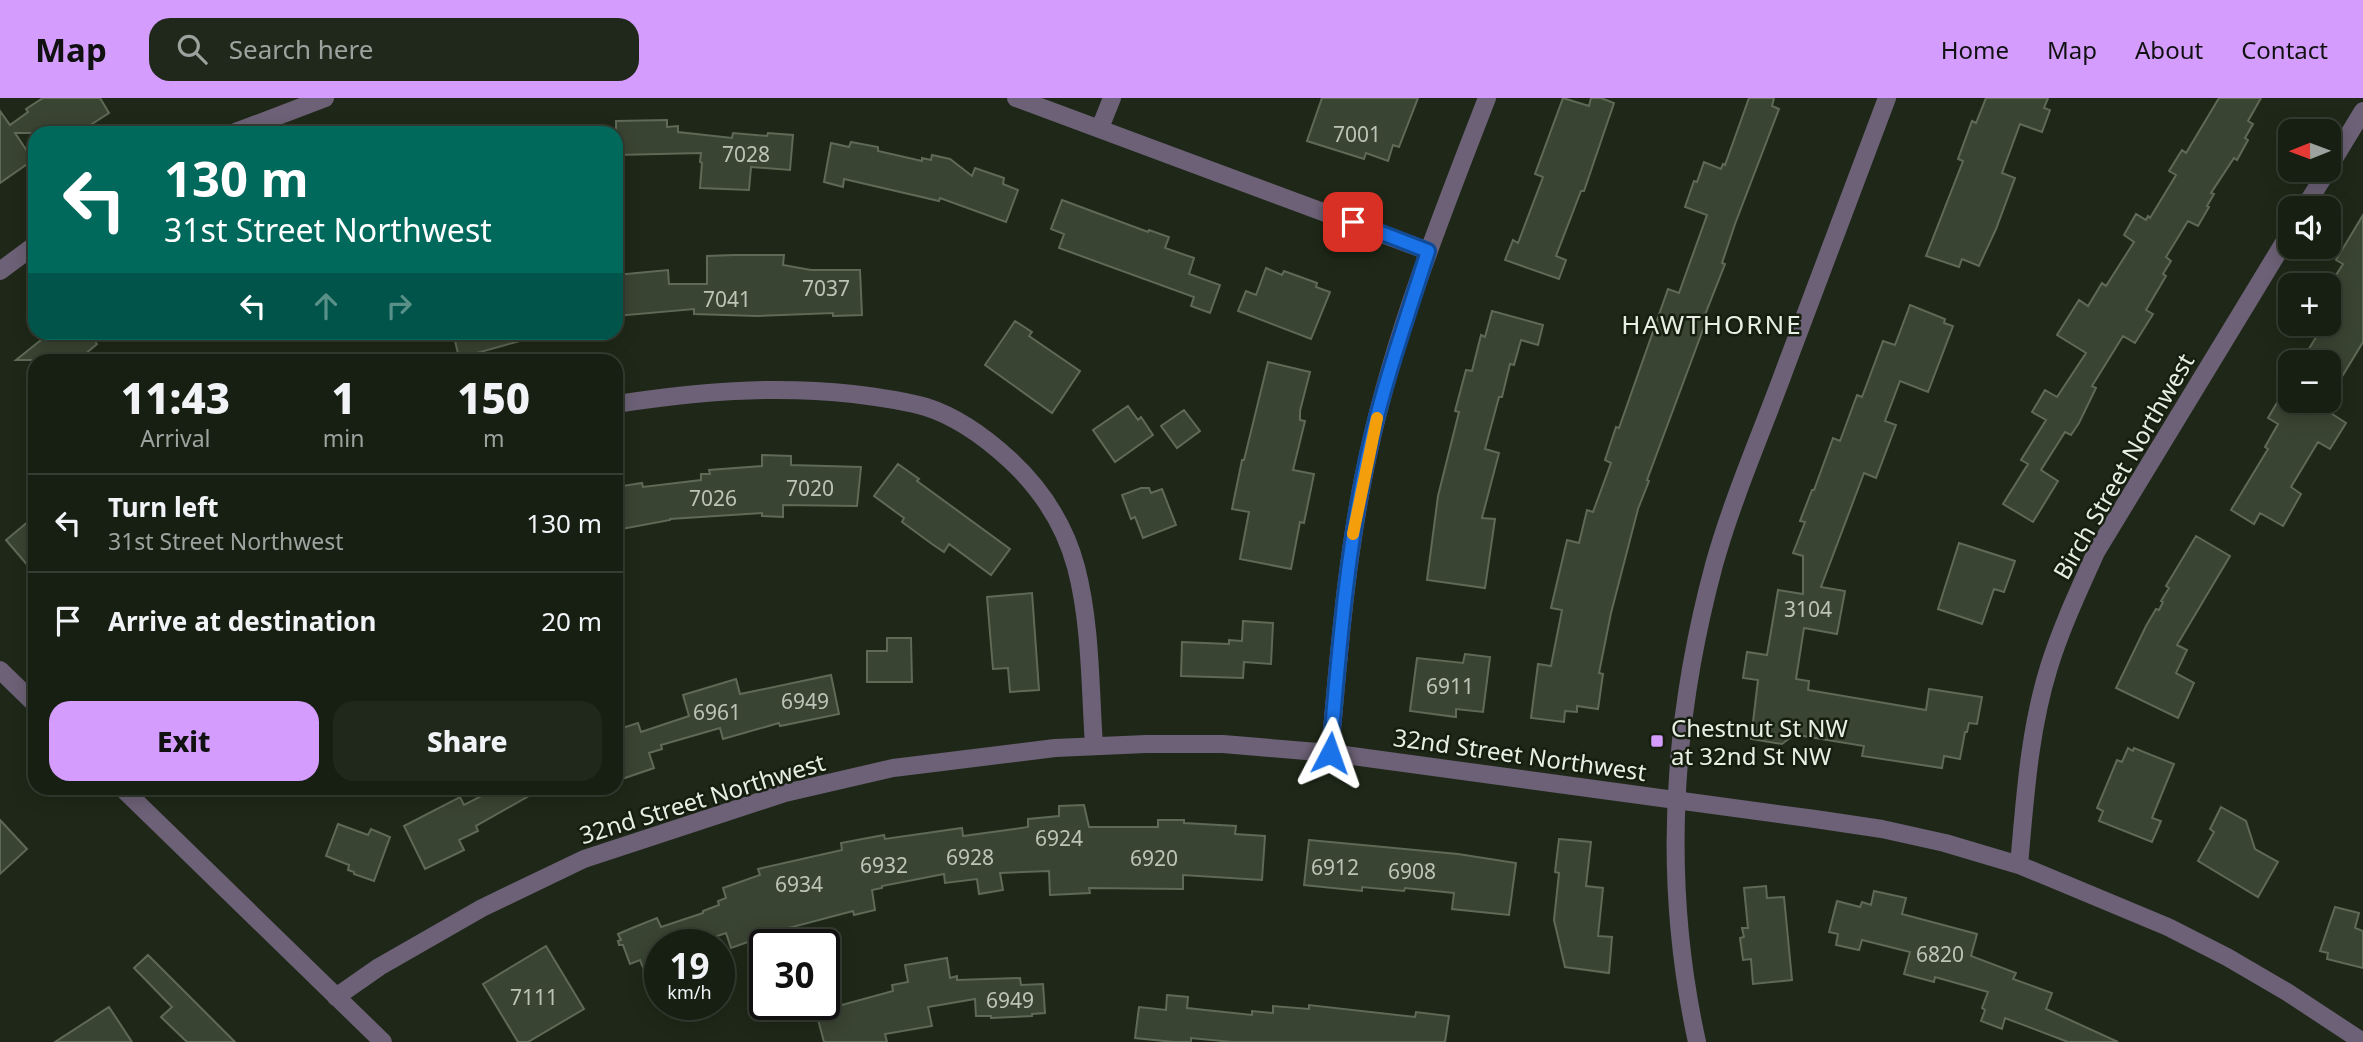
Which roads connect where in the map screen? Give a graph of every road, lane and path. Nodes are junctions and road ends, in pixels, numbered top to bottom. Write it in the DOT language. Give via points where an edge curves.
graph roads {
  1 [pos="325,98"];
  2 [pos="1016,98"];
  3 [pos="1112,98"];
  4 [pos="1487,98"];
  5 [pos="1887,98"];
  6 [pos="2363,111"];
  7 [pos="251,126"];
  8 [pos="1100,128"];
  9 [pos="2342,145"];
  10 [pos="28,250"];
  11 [pos="1428,251"];
  12 [pos="2278,252"];
  13 [pos="0,271"];
  14 [pos="623,403"];
  15 [pos="0,670"];
  16 [pos="28,697"];
  17 [pos="1094,746"];
  18 [pos="1330,753"];
  19 [pos="128,795"];
  20 [pos="1676,801"];
  21 [pos="2019,865"];
  22 [pos="336,997"];
  23 [pos="383,1042"];
  24 [pos="1697,1042"];
  25 [pos="2363,1042"];
  1 -- 7 [label="street"];
  2 -- 8 [label="street"];
  3 -- 8 [label="street"];
  4 -- 11 [label="street"];
  5 -- 20 [label="street" via="1725,531 1687,694"];
  6 -- 9 [label="street"];
  8 -- 11 [label="street"];
  10 -- 13 [label="street"];
  11 -- 18 [label="street" via="1395,351 1364,473 1346,585"];
  12 -- 21 [label="street, Birch Street Northwest" via="2096,552 2072,605 2048,668 2036,722"];
  14 -- 17 [label="street" via="728,390 810,389 890,398 928,408 989,441 1040,490 1076,566 1085,613"];
  15 -- 16 [label="street"];
  17 -- 18 [label="street, 32nd Street Northwest" via="1223,744"];
  17 -- 22 [label="street, 32nd Street Northwest" via="893,768 785,793 664,831 534,881 419,943"];
  18 -- 20 [label="street, 32nd Street Northwest"];
  19 -- 22 [label="street"];
  20 -- 21 [label="street, 32nd Street Northwest" via="1882,829"];
  20 -- 24 [label="street" via="1679,930"];
  21 -- 25 [label="street, 32nd Street Northwest" via="2198,942 2275,984"];
  22 -- 23 [label="street"];
}
